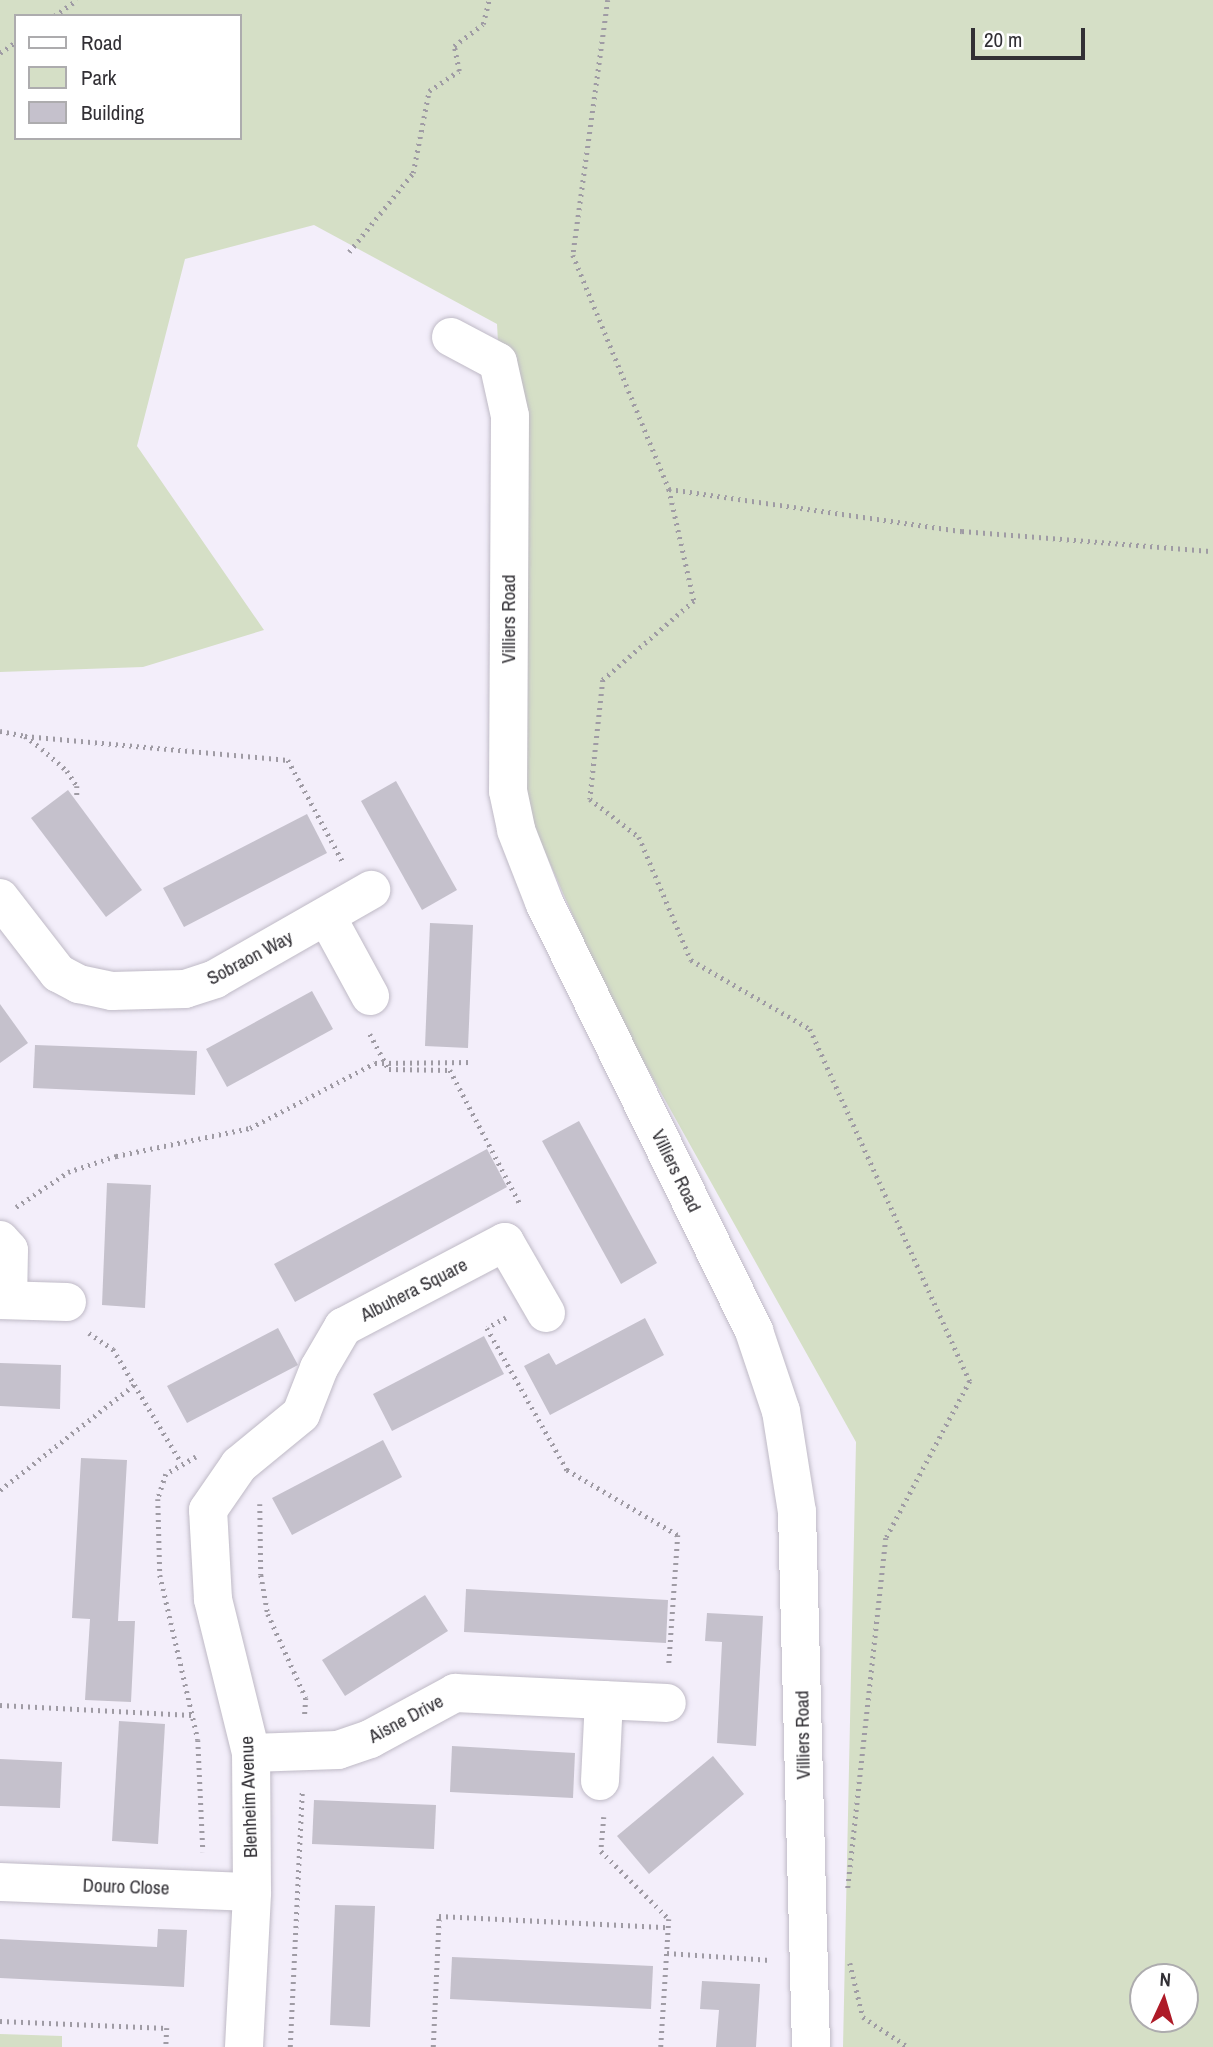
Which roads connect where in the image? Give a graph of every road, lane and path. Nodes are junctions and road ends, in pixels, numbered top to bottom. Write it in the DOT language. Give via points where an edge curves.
graph roads {
  1 [pos="77,0"];
  2 [pos="489,0"];
  3 [pos="608,0"];
  4 [pos="57,14"];
  5 [pos="349,252"];
  6 [pos="451,337"];
  7 [pos="669,489"];
  8 [pos="1213,551"];
  9 [pos="0,730"];
  10 [pos="25,736"];
  11 [pos="77,797"];
  12 [pos="366,893"];
  13 [pos="0,898"];
  14 [pos="327,917"];
  15 [pos="370,996"];
  16 [pos="386,1062"];
  17 [pos="473,1062"];
  18 [pos="5,1226"];
  19 [pos="505,1242"];
  20 [pos="4,1300"];
  21 [pos="67,1302"];
  22 [pos="543,1307"];
  23 [pos="135,1384"];
  24 [pos="181,1462"];
  25 [pos="239,1465"];
  26 [pos="0,1490"];
  27 [pos="208,1510"];
  28 [pos="604,1700"];
  29 [pos="667,1703"];
  30 [pos="0,1705"];
  31 [pos="192,1715"];
  32 [pos="251,1753"];
  33 [pos="600,1781"];
  34 [pos="0,1882"];
  35 [pos="204,1890"];
  36 [pos="251,1892"];
  37 [pos="848,1896"];
  38 [pos="668,1927"];
  39 [pos="847,1950"];
  40 [pos="667,1953"];
  41 [pos="784,1961"];
  42 [pos="0,2021"];
  43 [pos="166,2047"];
  44 [pos="244,2047"];
  45 [pos="433,2047"];
  46 [pos="661,2047"];
  47 [pos="811,2047"];
  48 [pos="908,2047"];
  1 -- 4 [label="path"];
  2 -- 5 [label="path" via="483,24 454,46 459,71 429,91 413,173"];
  3 -- 7 [label="path" via="573,255"];
  6 -- 47 [label="street, Villiers Road" via="498,362 510,416 508,791 516,830 544,902 754,1331 780,1411 797,1512"];
  7 -- 8 [label="path" via="962,531"];
  7 -- 37 [label="path" via="694,601 603,680 590,799 639,837 691,960 810,1029 970,1381 886,1538"];
  9 -- 10 [label="path"];
  10 -- 11 [label="path" via="67,771 77,786"];
  10 -- 12 [label="path" via="288,760"];
  12 -- 14 [label="street, Sobraon Way"];
  13 -- 14 [label="street, Sobraon Way" via="58,973 79,984 112,991 185,989 215,979"];
  14 -- 15 [label="street"];
  15 -- 16 [label="path" via="358,1011"];
  16 -- 17 [label="path"];
  16 -- 18 [label="path" via="250,1128 116,1156 68,1172"];
  16 -- 19 [label="path" via="389,1069 450,1070 533,1228"];
  18 -- 20 [label="street" via="9,1250"];
  19 -- 22 [label="street"];
  19 -- 25 [label="street, Albuhera Square" via="343,1327 318,1368 301,1414"];
  20 -- 21 [label="street"];
  21 -- 23 [label="path" via="73,1328 97,1336 113,1349"];
  22 -- 29 [label="path" via="487,1328 567,1470 678,1535"];
  23 -- 24 [label="path"];
  23 -- 26 [label="path"];
  24 -- 25 [label="path" via="215,1450"];
  24 -- 31 [label="path" via="166,1474 158,1499 160,1575"];
  25 -- 27 [label="street, Albuhera Square"];
  27 -- 32 [label="street, Blenheim Avenue" via="213,1598"];
  28 -- 29 [label="street, Aisne Drive"];
  28 -- 32 [label="street, Aisne Drive" via="455,1693 370,1740 338,1750"];
  28 -- 33 [label="street"];
  30 -- 31 [label="path"];
  31 -- 35 [label="path" via="198,1740"];
  32 -- 36 [label="street, Blenheim Avenue"];
  33 -- 38 [label="path" via="606,1789 601,1851 669,1919"];
  34 -- 35 [label="street, Douro Close"];
  35 -- 36 [label="street, Douro Close"];
  36 -- 44 [label="street, Blenheim Avenue"];
  38 -- 40 [label="path"];
  38 -- 45 [label="path" via="439,1916"];
  39 -- 48 [label="path" via="863,2017"];
  40 -- 41 [label="path"];
  40 -- 46 [label="path"];
  42 -- 43 [label="path" via="167,2028"];
}
